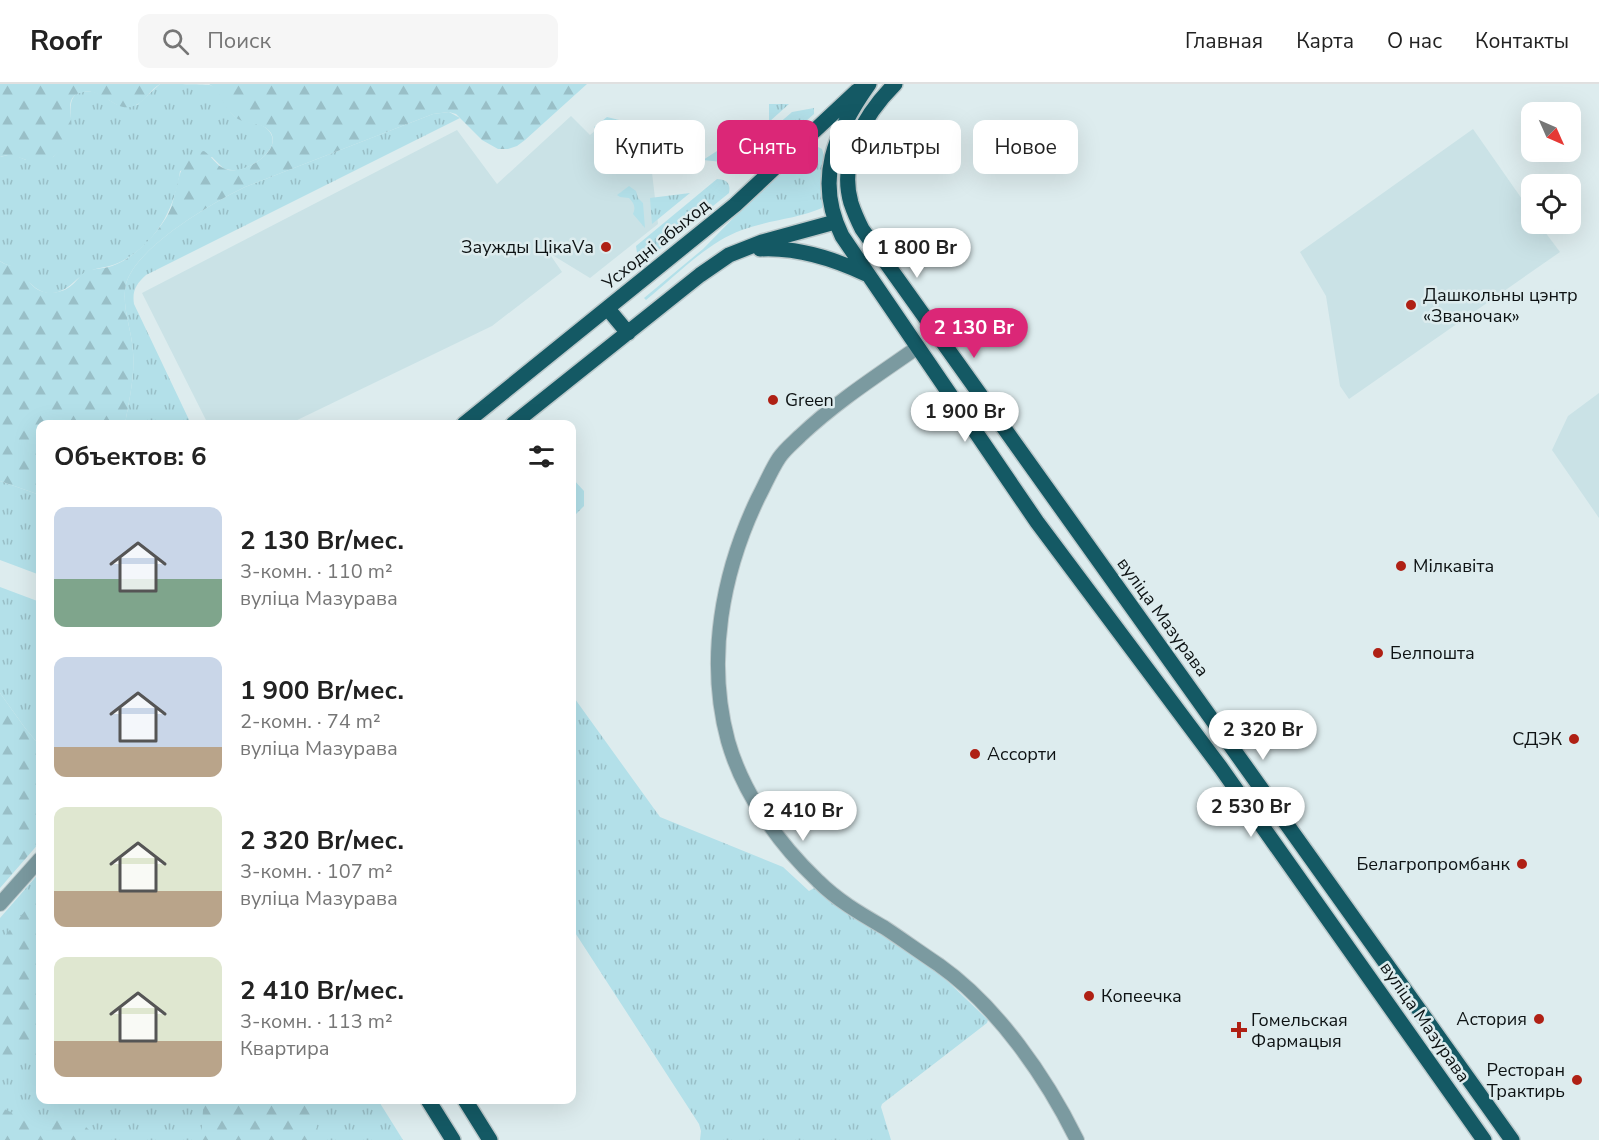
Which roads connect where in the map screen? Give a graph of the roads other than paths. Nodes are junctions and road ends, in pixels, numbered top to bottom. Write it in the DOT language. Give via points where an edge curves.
graph roads {
  1 [pos="867,84"];
  2 [pos="895,84"];
  3 [pos="850,201"];
  4 [pos="835,222"];
  5 [pos="743,249"];
  6 [pos="866,274"];
  7 [pos="608,309"];
  8 [pos="628,333"];
  9 [pos="937,334"];
  10 [pos="918,347"];
  11 [pos="469,420"];
  12 [pos="518,420"];
  13 [pos="36,864"];
  14 [pos="0,904"];
  15 [pos="430,1104"];
  16 [pos="468,1104"];
  17 [pos="453,1140"];
  18 [pos="490,1140"];
  19 [pos="1077,1140"];
  20 [pos="1484,1140"];
  21 [pos="1512,1140"];
  1 -- 4 [label="main road, вуліца Мазурава" via="838,135 832,156 829,191"];
  1 -- 7 [label="main road, Усходні абыход" via="735,205"];
  2 -- 3 [label="main road" via="872,110 858,137 849,171"];
  3 -- 4 [label="main road"];
  3 -- 9 [label="main road, вуліца Мазурава" via="871,244"];
  4 -- 5 [label="main road"];
  4 -- 6 [label="main road, вуліца Мазурава"];
  5 -- 6 [label="main road" via="804,252"];
  5 -- 8 [label="main road" via="700,275"];
  6 -- 10 [label="main road, вуліца Мазурава"];
  7 -- 8 [label="main road"];
  7 -- 11 [label="main road, Усходні абыход"];
  8 -- 12 [label="main road"];
  9 -- 10 [label="main road"];
  9 -- 21 [label="main road, вуліца Мазурава"];
  10 -- 19 [label="street" via="807,429 780,457 763,488 743,532 723,598 719,651 723,720 744,781 793,854 837,897 969,989 1032,1064"];
  10 -- 20 [label="main road, вуліца Мазурава" via="1037,522 1221,768"];
  13 -- 14 [label="street"];
  15 -- 17 [label="main road"];
  16 -- 18 [label="main road"];
}
